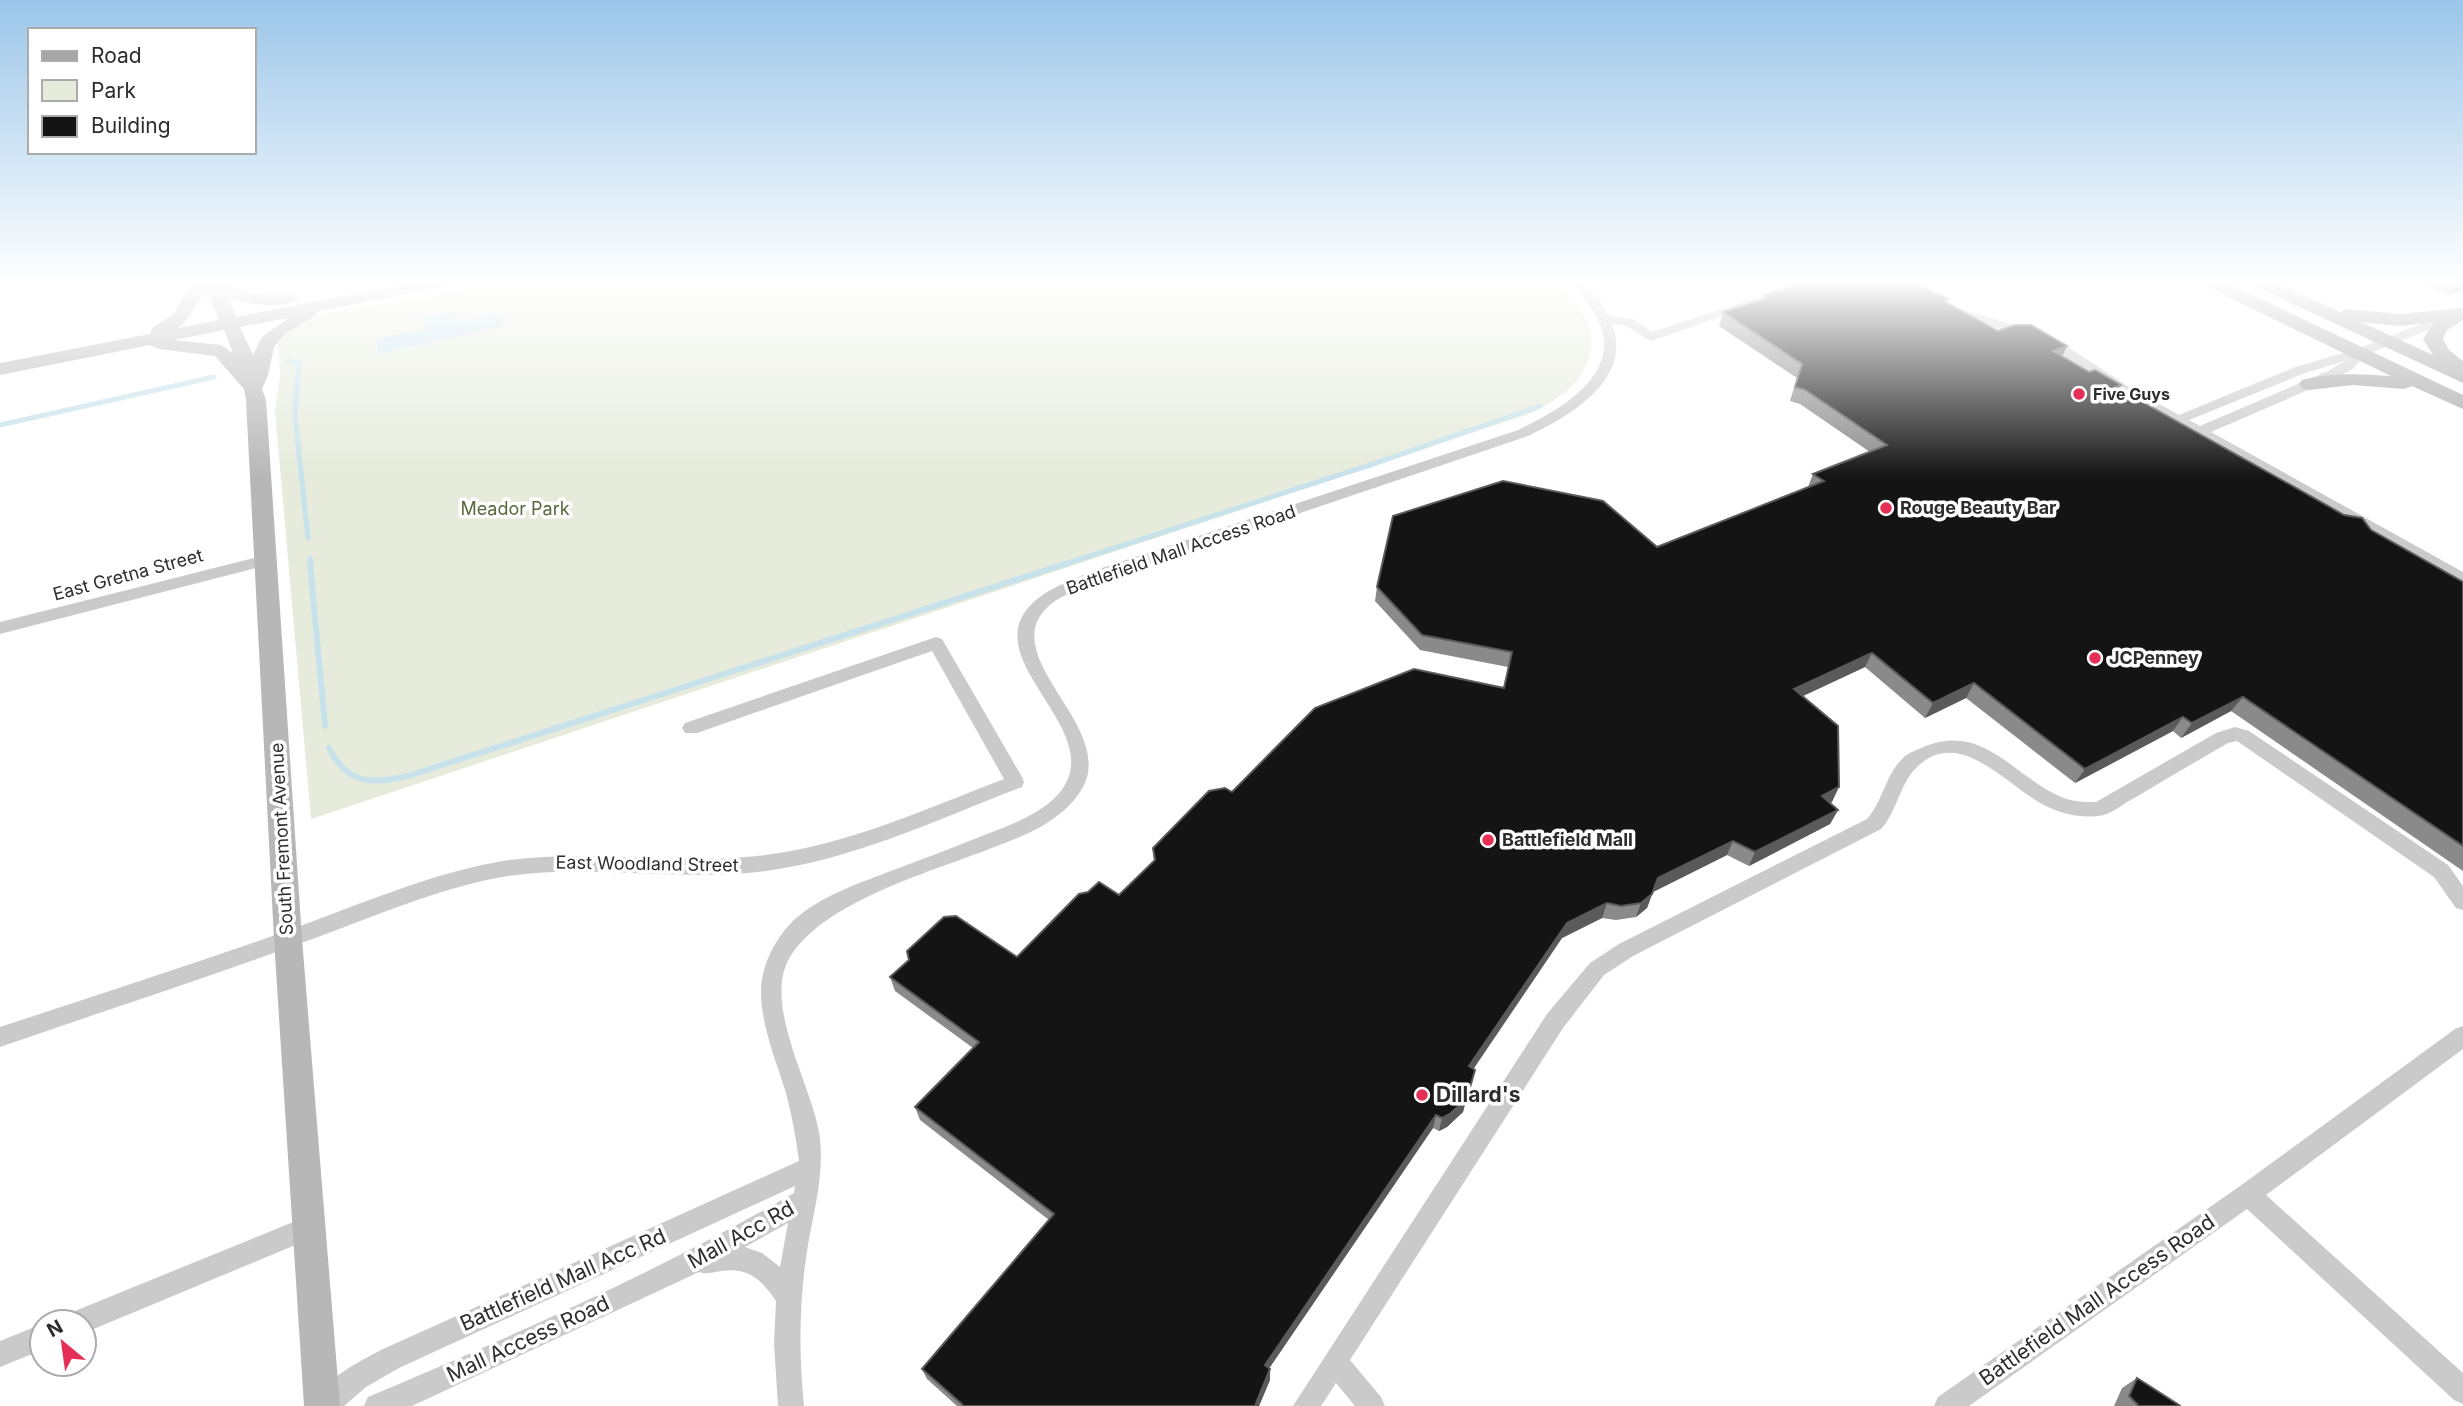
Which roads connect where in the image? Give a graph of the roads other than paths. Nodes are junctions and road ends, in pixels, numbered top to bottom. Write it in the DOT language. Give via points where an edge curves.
graph roads {
  1 [pos="117,346"];
  2 [pos="170,346"];
  3 [pos="238,346"];
  4 [pos="266,346"];
  5 [pos="1610,346"];
  6 [pos="2056,346"];
  7 [pos="2326,346"];
  8 [pos="2343,346"];
  9 [pos="2378,346"];
  10 [pos="2395,346"];
  11 [pos="2437,346"];
  12 [pos="2359,353"];
  13 [pos="2330,360"];
  14 [pos="0,369"];
  15 [pos="2463,371"];
  16 [pos="2463,377"];
  17 [pos="2309,384"];
  18 [pos="254,387"];
  19 [pos="2458,400"];
  20 [pos="2178,420"];
  21 [pos="2199,432"];
  22 [pos="265,560"];
  23 [pos="2463,579"];
  24 [pos="0,628"];
  25 [pos="691,728"];
  26 [pos="2463,902"];
  27 [pos="288,939"];
  28 [pos="2463,1036"];
  29 [pos="0,1037"];
  30 [pos="811,1167"];
  31 [pos="2248,1194"];
  32 [pos="804,1200"];
  33 [pos="308,1228"];
  34 [pos="678,1270"];
  35 [pos="787,1295"];
  36 [pos="98,1314"];
  37 [pos="28,1343"];
  38 [pos="0,1354"];
  39 [pos="1335,1363"];
  40 [pos="2463,1391"];
  41 [pos="323,1406"];
  42 [pos="377,1406"];
  43 [pos="791,1406"];
  44 [pos="1306,1406"];
  45 [pos="1372,1406"];
  46 [pos="1947,1406"];
  1 -- 14 [label="main road"];
  2 -- 18 [label="main road" via="221,351"];
  3 -- 18 [label="main road, South Fremont Avenue"];
  4 -- 18 [label="main road"];
  5 -- 30 [label="street, Battlefield Mall Access Road" via="1603,375 1578,403 1541,426 1076,583 1038,609 1025,632 1027,653 1079,751 1079,775 1066,796 1018,830 820,910 794,933 778,960 771,1012 808,1133"];
  6 -- 20 [label="street"];
  7 -- 13 [label="main road"];
  8 -- 12 [label="main road"];
  9 -- 12 [label="street"];
  10 -- 16 [label="main road"];
  11 -- 15 [label="main road"];
  12 -- 13 [label="street"];
  12 -- 17 [label="street" via="2348,366"];
  12 -- 19 [label="main road"];
  13 -- 20 [label="street"];
  17 -- 19 [label="main road" via="2385,380"];
  17 -- 21 [label="street"];
  18 -- 22 [label="main road, South Fremont Avenue"];
  20 -- 21 [label="street"];
  21 -- 23 [label="street"];
  22 -- 24 [label="street, East Gretna Street"];
  22 -- 27 [label="main road, South Fremont Avenue"];
  25 -- 27 [label="street, East Woodland Street" via="936,643 1015,782 812,855 714,867 566,861 503,869"];
  26 -- 39 [label="street" via="2441,871 2243,736 2222,738 2090,811 2056,804 1976,751 1950,747 1918,757 1895,782 1884,816 1874,824 1597,969 1555,1021"];
  27 -- 29 [label="street, East Woodland Street"];
  27 -- 33 [label="main road, South Fremont Avenue"];
  28 -- 31 [label="street, Battlefield Mall Access Road"];
  30 -- 32 [label="street, Battlefield Mall Access Road"];
  30 -- 41 [label="street, Battlefield Mall Acc Rd" via="395,1357"];
  31 -- 40 [label="street"];
  31 -- 46 [label="street, Battlefield Mall Access Road"];
  32 -- 34 [label="street, Mall Acc Rd"];
  32 -- 35 [label="street, Battlefield Mall Access Road"];
  33 -- 36 [label="street"];
  33 -- 41 [label="main road, South Fremont Avenue"];
  34 -- 35 [label="street" via="715,1259 751,1260 765,1266"];
  34 -- 42 [label="street, Mall Access Road"];
  35 -- 43 [label="street, Battlefield Mall Access Road"];
  37 -- 38 [label="street"];
  39 -- 44 [label="street"];
  39 -- 45 [label="street"];
}
